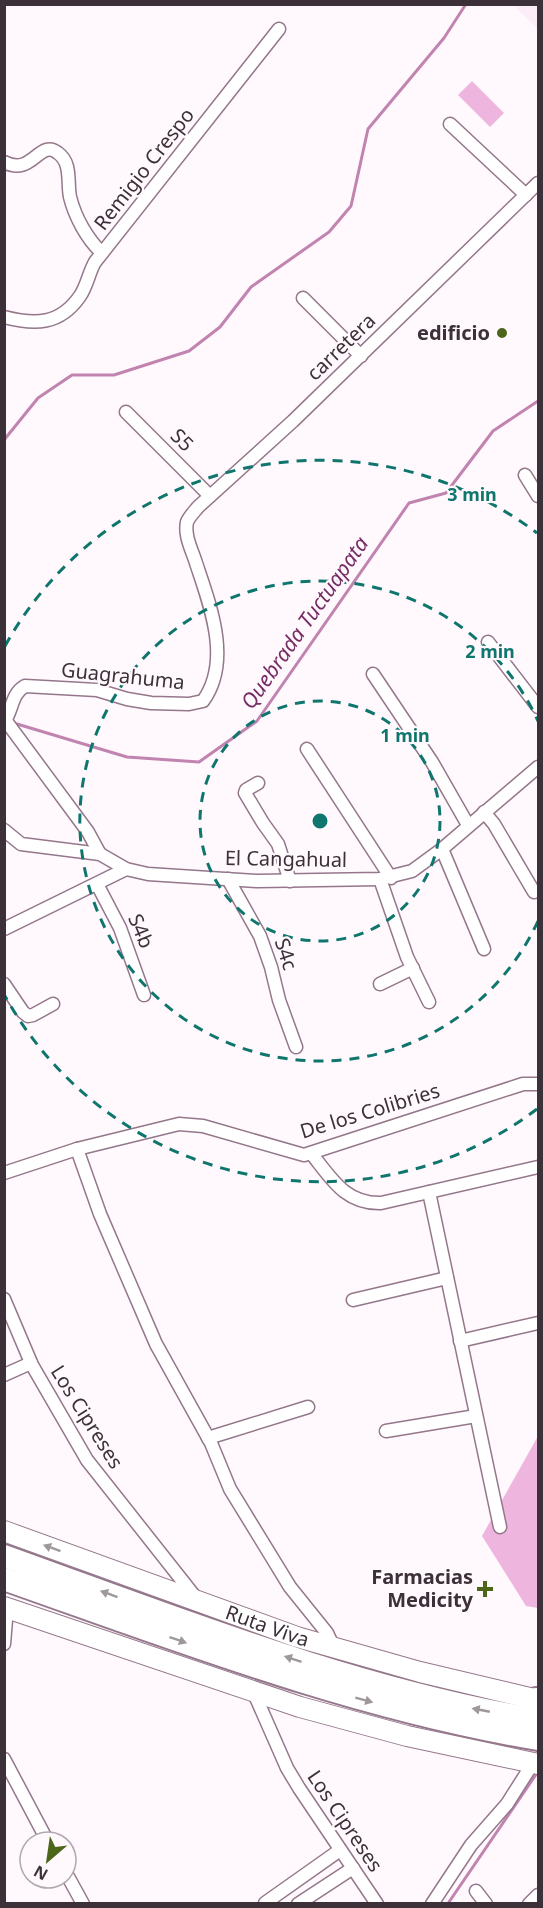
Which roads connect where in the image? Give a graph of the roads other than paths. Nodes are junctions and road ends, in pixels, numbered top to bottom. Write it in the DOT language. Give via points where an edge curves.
graph roads {
  1 [pos="279,29"];
  2 [pos="450,124"];
  3 [pos="4,162"];
  4 [pos="538,183"];
  5 [pos="526,195"];
  6 [pos="102,253"];
  7 [pos="303,298"];
  8 [pos="4,317"];
  9 [pos="361,356"];
  10 [pos="126,412"];
  11 [pos="525,475"];
  12 [pos="210,496"];
  13 [pos="538,496"];
  14 [pos="189,545"];
  15 [pos="488,642"];
  16 [pos="373,674"];
  17 [pos="538,707"];
  18 [pos="5,721"];
  19 [pos="307,749"];
  20 [pos="538,768"];
  21 [pos="258,783"];
  22 [pos="484,812"];
  23 [pos="468,825"];
  24 [pos="4,830"];
  25 [pos="442,849"];
  26 [pos="100,854"];
  27 [pos="126,869"];
  28 [pos="228,879"];
  29 [pos="386,879"];
  30 [pos="290,881"];
  31 [pos="96,884"];
  32 [pos="534,892"];
  33 [pos="4,929"];
  34 [pos="484,949"];
  35 [pos="412,968"];
  36 [pos="4,984"];
  37 [pos="380,984"];
  38 [pos="144,995"];
  39 [pos="429,1002"];
  40 [pos="52,1004"];
  41 [pos="297,1047"];
  42 [pos="538,1084"];
  43 [pos="77,1149"];
  44 [pos="311,1153"];
  45 [pos="538,1167"];
  46 [pos="4,1173"];
  47 [pos="429,1192"];
  48 [pos="447,1278"];
  49 [pos="4,1299"];
  50 [pos="353,1300"];
  51 [pos="538,1323"];
  52 [pos="460,1341"];
  53 [pos="31,1363"];
  54 [pos="4,1375"];
  55 [pos="308,1407"];
  56 [pos="476,1416"];
  57 [pos="386,1431"];
  58 [pos="208,1438"];
  59 [pos="500,1527"];
  60 [pos="4,1531"];
  61 [pos="4,1556"];
  62 [pos="4,1579"];
  63 [pos="198,1601"];
  64 [pos="6,1608"];
  65 [pos="4,1644"];
  66 [pos="334,1648"];
  67 [pos="254,1693"];
  68 [pos="538,1705"];
  69 [pos="538,1738"];
  70 [pos="4,1759"];
  71 [pos="536,1764"];
  72 [pos="42,1830"];
  73 [pos="340,1850"];
  74 [pos="352,1868"];
  75 [pos="75,1890"];
  76 [pos="476,1891"];
  77 [pos="538,1895"];
  78 [pos="265,1903"];
  79 [pos="83,1904"];
  80 [pos="298,1904"];
  81 [pos="377,1904"];
  82 [pos="432,1904"];
  83 [pos="486,1904"];
  84 [pos="529,1904"];
  1 -- 6 [label="street, Remigio Crespo"];
  2 -- 5 [label="street"];
  3 -- 6 [label="street, Remigio Crespo" via="19,167 42,151 58,153 67,165 76,215 92,244"];
  4 -- 5 [label="street, carretera"];
  5 -- 9 [label="street, carretera"];
  6 -- 8 [label="street" via="90,270 81,295 61,315 37,323"];
  7 -- 9 [label="street"];
  9 -- 12 [label="street, carretera"];
  10 -- 12 [label="street, S5"];
  11 -- 13 [label="street"];
  12 -- 14 [label="street, carretera" via="188,520"];
  14 -- 18 [label="street, Guagrahuma" via="217,639 218,656 210,691 203,701 151,703 97,690 25,686 14,696"];
  15 -- 17 [label="street"];
  16 -- 23 [label="street" via="432,762"];
  18 -- 26 [label="street" via="88,832"];
  19 -- 29 [label="street"];
  20 -- 22 [label="street, El Cangahual"];
  21 -- 30 [label="street" via="245,793 278,844"];
  22 -- 23 [label="street, El Cangahual"];
  22 -- 32 [label="street"];
  23 -- 25 [label="street, El Cangahual"];
  24 -- 26 [label="street, El Cangahual" via="21,844"];
  25 -- 29 [label="street, El Cangahual" via="412,871"];
  25 -- 34 [label="street"];
  26 -- 27 [label="street, El Cangahual"];
  27 -- 28 [label="street, El Cangahual"];
  27 -- 31 [label="street"];
  28 -- 30 [label="street, El Cangahual"];
  28 -- 41 [label="street, S4c" via="260,936"];
  29 -- 30 [label="street, El Cangahual"];
  29 -- 35 [label="street"];
  31 -- 33 [label="street"];
  31 -- 38 [label="street, S4b" via="120,928"];
  35 -- 37 [label="street"];
  35 -- 39 [label="street"];
  36 -- 40 [label="street" via="28,1016"];
  42 -- 44 [label="street, De los Colibries" via="523,1084"];
  43 -- 44 [label="street, De los Colibries" via="179,1124 203,1126 304,1155"];
  43 -- 46 [label="street, De los Colibries"];
  43 -- 58 [label="street" via="100,1214 156,1344"];
  44 -- 47 [label="street" via="344,1192 368,1203"];
  45 -- 47 [label="street"];
  47 -- 48 [label="street"];
  48 -- 50 [label="street"];
  48 -- 52 [label="street"];
  49 -- 53 [label="street, Los Cipreses"];
  51 -- 52 [label="street"];
  52 -- 56 [label="street"];
  53 -- 54 [label="street"];
  53 -- 63 [label="street, Los Cipreses" via="87,1460"];
  55 -- 58 [label="street"];
  56 -- 57 [label="street"];
  56 -- 59 [label="street"];
  58 -- 66 [label="street" via="230,1489 290,1587 327,1633"];
  63 -- 60 [label="main road, Ruta Viva, one-way"];
  68 -- 61 [label="highway, Ruta Viva, one-way" via="478,1710 329,1671"];
  62 -- 69 [label="highway, one-way" via="323,1689 473,1728"];
  63 -- 66 [label="main road, Ruta Viva"];
  64 -- 65 [label="street"];
  64 -- 67 [label="main road"];
  66 -- 68 [label="main road, Ruta Viva"];
  67 -- 71 [label="main road" via="406,1736"];
  67 -- 73 [label="street, Los Cipreses" via="287,1768"];
  70 -- 72 [label="street"];
  71 -- 82 [label="street" via="471,1845"];
  73 -- 74 [label="street, Los Cipreses"];
  73 -- 78 [label="street"];
  74 -- 80 [label="street"];
  74 -- 81 [label="street, Los Cipreses"];
  75 -- 79 [label="street"];
  76 -- 83 [label="street"];
  77 -- 84 [label="street"];
}
